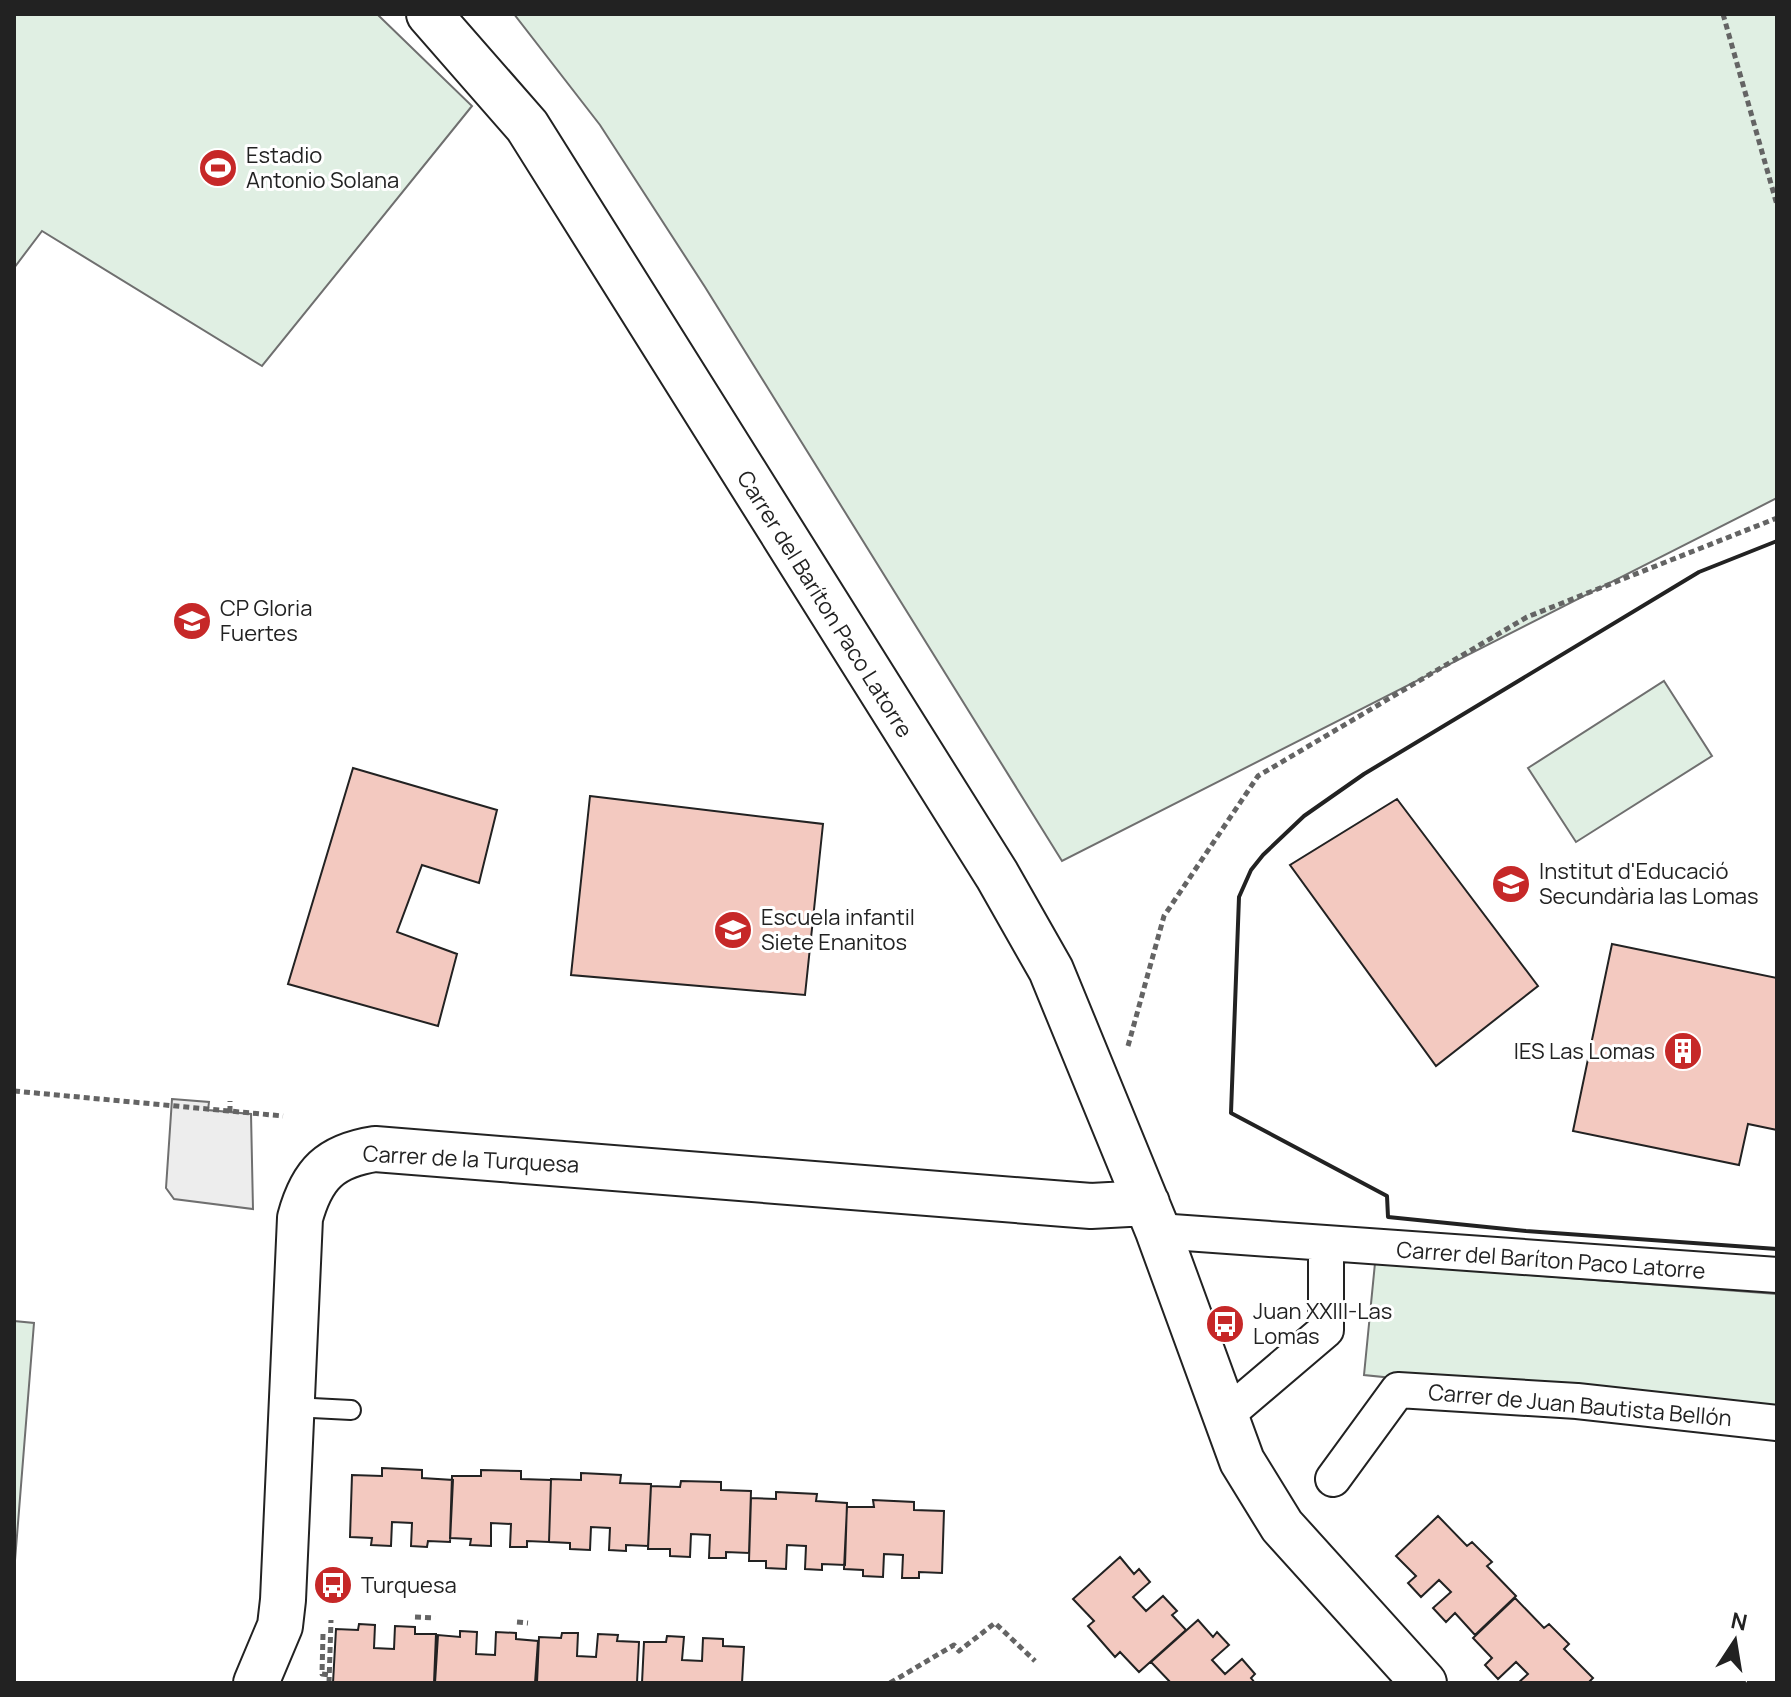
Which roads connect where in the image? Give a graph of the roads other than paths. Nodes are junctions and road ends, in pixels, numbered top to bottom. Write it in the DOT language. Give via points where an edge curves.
graph roads {
  1 [pos="429,14"];
  2 [pos="1152,1217"];
  3 [pos="1326,1245"];
  4 [pos="1777,1275"];
  5 [pos="293,1407"];
  6 [pos="351,1410"];
  7 [pos="1225,1416"];
  8 [pos="1777,1423"];
  9 [pos="1333,1479"];
  10 [pos="256,1683"];
  11 [pos="1424,1683"];
  1 -- 2 [label="street, Carrer del Baríton Paco Latorre" via="527,126 997,875 1051,970"];
  2 -- 3 [label="street, Carrer del Baríton Paco Latorre"];
  2 -- 5 [label="street, Carrer de la Turquesa" via="1065,1204 391,1150 351,1152 315,1179 300,1218"];
  2 -- 7 [label="street, Carrer del Baríton Paco Latorre"];
  3 -- 4 [label="street, Carrer del Baríton Paco Latorre"];
  3 -- 7 [label="street" via="1326,1330"];
  5 -- 6 [label="lane"];
  5 -- 10 [label="street, Carrer de la Turquesa" via="280,1626"];
  7 -- 11 [label="street, Carrer del Baríton Paco Latorre" via="1242,1461 1282,1526"];
  8 -- 9 [label="street, Carrer de Juan Bautista Bellón" via="1577,1401 1398,1390"];
}
